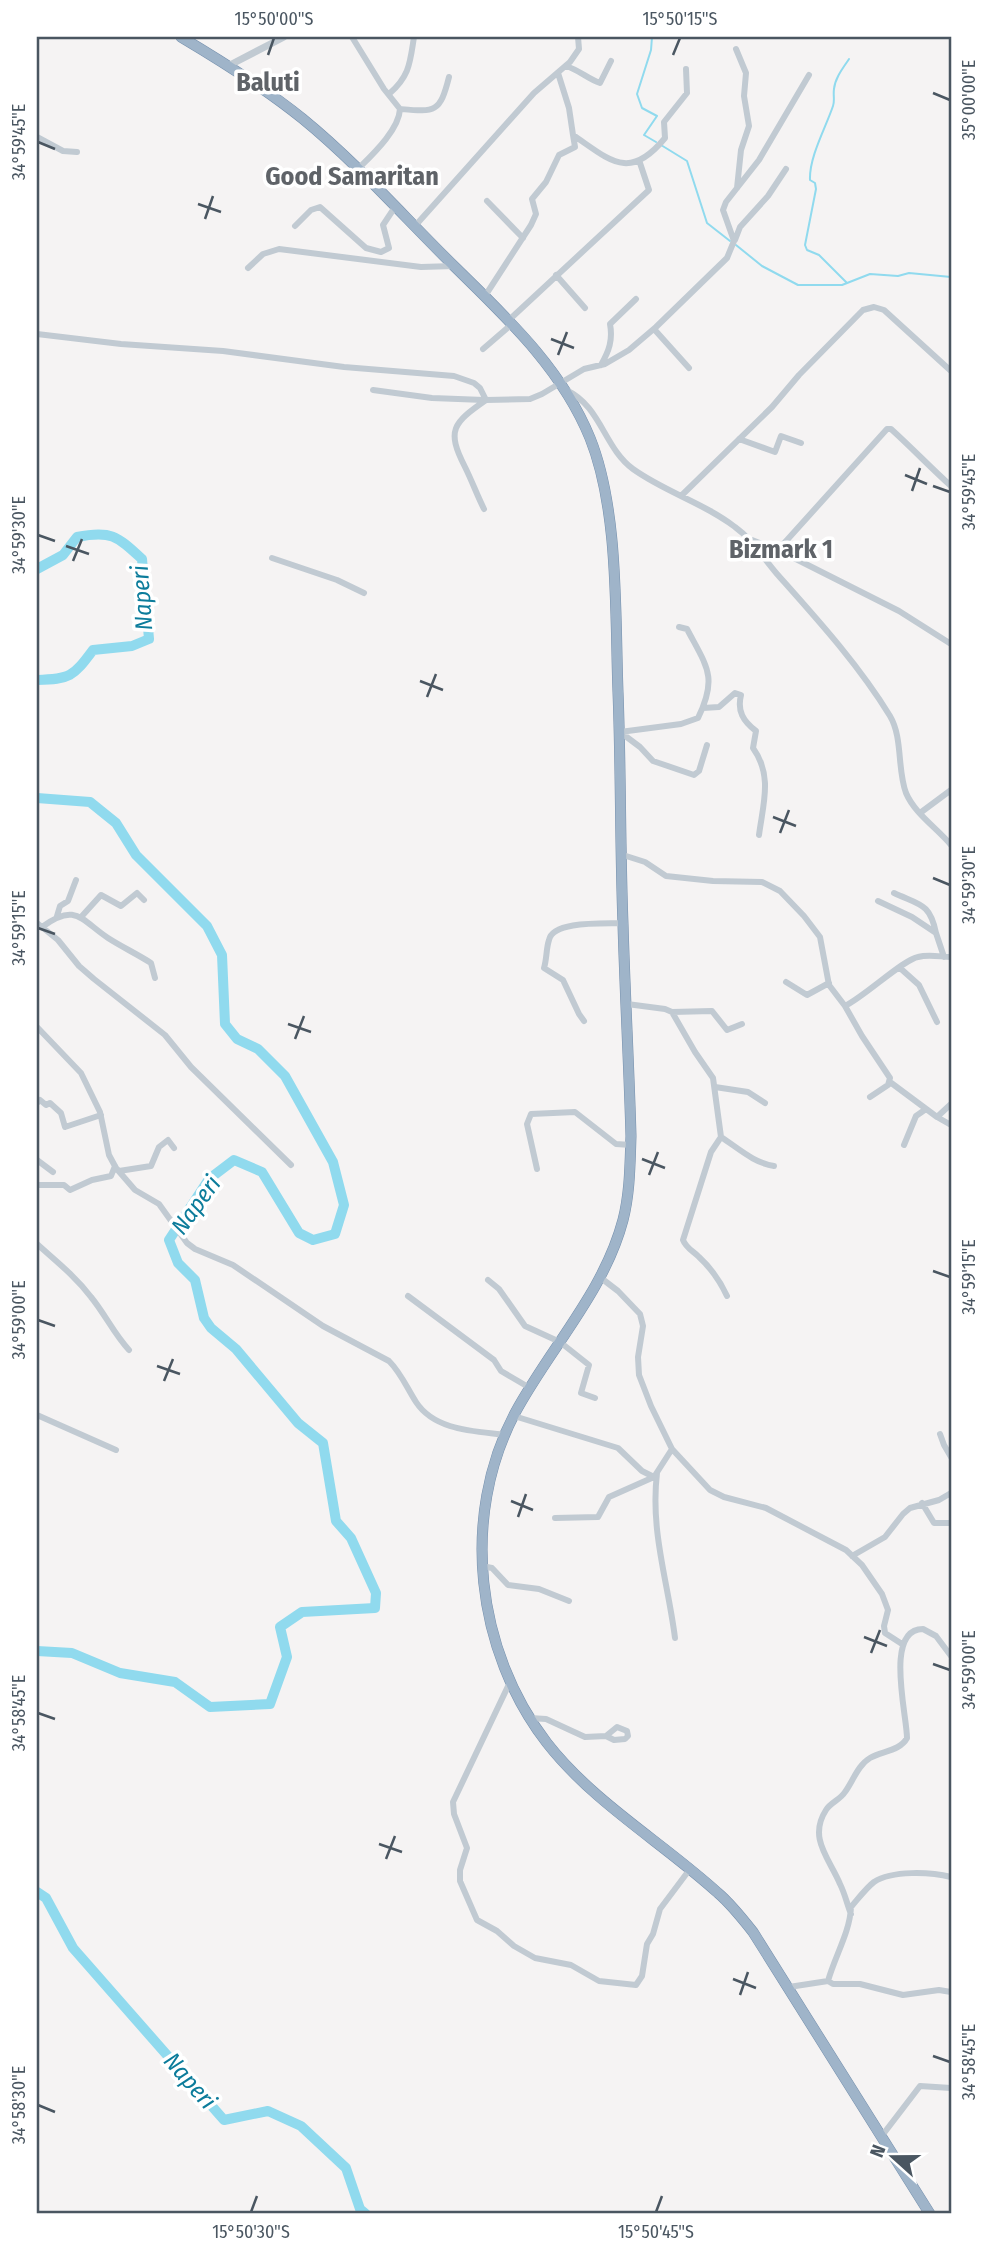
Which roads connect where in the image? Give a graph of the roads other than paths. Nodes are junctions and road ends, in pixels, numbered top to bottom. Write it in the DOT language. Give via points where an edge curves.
graph roads {
  1 [pos="181,37"];
  2 [pos="284,37"];
  3 [pos="352,37"];
  4 [pos="414,37"];
  5 [pos="580,38"];
  6 [pos="736,49"];
  7 [pos="611,61"];
  8 [pos="228,65"];
  9 [pos="566,66"];
  10 [pos="686,69"];
  11 [pos="558,73"];
  12 [pos="809,75"];
  13 [pos="449,77"];
  14 [pos="389,94"];
  15 [pos="400,109"];
  16 [pos="573,135"];
  17 [pos="37,137"];
  18 [pos="589,145"];
  19 [pos="575,146"];
  20 [pos="77,152"];
  21 [pos="639,160"];
  22 [pos="358,169"];
  23 [pos="786,169"];
  24 [pos="737,190"];
  25 [pos="487,201"];
  26 [pos="396,206"];
  27 [pos="295,226"];
  28 [pos="415,226"];
  29 [pos="523,238"];
  30 [pos="734,242"];
  31 [pos="454,267"];
  32 [pos="248,268"];
  33 [pos="556,275"];
  34 [pos="485,296"];
  35 [pos="636,299"];
  36 [pos="585,309"];
  37 [pos="510,322"];
  38 [pos="654,329"];
  39 [pos="37,334"];
  40 [pos="483,349"];
  41 [pos="601,365"];
  42 [pos="689,368"];
  43 [pos="951,371"];
  44 [pos="563,386"];
  45 [pos="373,390"];
  46 [pos="486,400"];
  47 [pos="739,439"];
  48 [pos="801,443"];
  49 [pos="951,486"];
  50 [pos="681,496"];
  51 [pos="484,509"];
  52 [pos="750,539"];
  53 [pos="778,550"];
  54 [pos="272,558"];
  55 [pos="365,593"];
  56 [pos="679,627"];
  57 [pos="951,644"];
  58 [pos="703,708"];
  59 [pos="620,732"];
  60 [pos="706,745"];
  61 [pos="951,790"];
  62 [pos="920,813"];
  63 [pos="760,835"];
  64 [pos="951,845"];
  65 [pos="623,855"];
  66 [pos="76,880"];
  67 [pos="894,893"];
  68 [pos="144,900"];
  69 [pos="878,901"];
  70 [pos="57,916"];
  71 [pos="82,916"];
  72 [pos="623,923"];
  73 [pos="40,925"];
  74 [pos="936,933"];
  75 [pos="948,957"];
  76 [pos="900,968"];
  77 [pos="155,978"];
  78 [pos="786,982"];
  79 [pos="829,983"];
  80 [pos="627,1004"];
  81 [pos="845,1006"];
  82 [pos="672,1012"];
  83 [pos="584,1021"];
  84 [pos="937,1021"];
  85 [pos="742,1024"];
  86 [pos="37,1027"];
  87 [pos="890,1082"];
  88 [pos="715,1087"];
  89 [pos="870,1097"];
  90 [pos="37,1103"];
  91 [pos="765,1103"];
  92 [pos="951,1104"];
  93 [pos="926,1109"];
  94 [pos="101,1115"];
  95 [pos="937,1117"];
  96 [pos="951,1125"];
  97 [pos="722,1137"];
  98 [pos="631,1145"];
  99 [pos="904,1146"];
  100 [pos="174,1148"];
  101 [pos="37,1160"];
  102 [pos="291,1165"];
  103 [pos="774,1166"];
  104 [pos="117,1169"];
  105 [pos="537,1169"];
  106 [pos="53,1172"];
  107 [pos="37,1185"];
  108 [pos="37,1244"];
  109 [pos="601,1278"];
  110 [pos="488,1280"];
  111 [pos="408,1296"];
  112 [pos="727,1296"];
  113 [pos="560,1342"];
  114 [pos="129,1350"];
  115 [pos="530,1388"];
  116 [pos="596,1398"];
  117 [pos="37,1415"];
  118 [pos="514,1416"];
  119 [pos="940,1434"];
  120 [pos="506,1435"];
  121 [pos="671,1449"];
  122 [pos="116,1450"];
  123 [pos="951,1457"];
  124 [pos="656,1475"];
  125 [pos="951,1493"];
  126 [pos="922,1503"];
  127 [pos="555,1518"];
  128 [pos="951,1524"];
  129 [pos="852,1556"];
  130 [pos="482,1566"];
  131 [pos="569,1601"];
  132 [pos="675,1638"];
  133 [pos="902,1644"];
  134 [pos="951,1656"];
  135 [pos="510,1682"];
  136 [pos="530,1718"];
  137 [pos="606,1736"];
  138 [pos="690,1869"];
  139 [pos="951,1877"];
  140 [pos="851,1914"];
  141 [pos="828,1981"];
  142 [pos="789,1987"];
  143 [pos="951,1992"];
  144 [pos="951,2088"];
  145 [pos="881,2137"];
  146 [pos="930,2214"];
  1 -- 8 [label="highway"];
  2 -- 8 [label="street"];
  3 -- 14 [label="street"];
  4 -- 14 [label="street" via="407,74"];
  5 -- 9 [label="street" via="579,49"];
  6 -- 24 [label="street" via="746,73 749,126"];
  7 -- 9 [label="street" via="600,83"];
  8 -- 22 [label="highway" via="307,122"];
  9 -- 11 [label="street"];
  10 -- 21 [label="street" via="687,93 664,122 664,138"];
  11 -- 16 [label="street"];
  11 -- 28 [label="street" via="534,93"];
  12 -- 24 [label="street"];
  13 -- 15 [label="street" via="437,107 429,111"];
  14 -- 15 [label="street"];
  15 -- 22 [label="street" via="378,150"];
  16 -- 18 [label="street"];
  16 -- 19 [label="street"];
  17 -- 20 [label="street" via="63,152"];
  18 -- 19 [label="street"];
  18 -- 21 [label="street" via="607,160 624,164"];
  19 -- 29 [label="street" via="559,155 532,199 536,214"];
  21 -- 33 [label="street" via="649,190"];
  22 -- 26 [label="highway"];
  23 -- 30 [label="street" via="740,227"];
  24 -- 30 [label="street" via="723,210"];
  25 -- 29 [label="street"];
  26 -- 27 [label="street" via="383,225 389,240 388,248 381,252 366,248 320,207 311,209"];
  26 -- 28 [label="highway"];
  28 -- 31 [label="highway"];
  29 -- 34 [label="street"];
  30 -- 38 [label="street" via="726,258"];
  31 -- 32 [label="street" via="279,249 263,254"];
  31 -- 34 [label="highway"];
  33 -- 36 [label="street"];
  33 -- 37 [label="street"];
  34 -- 37 [label="highway"];
  35 -- 41 [label="street" via="610,324 609,351"];
  37 -- 40 [label="street"];
  37 -- 44 [label="highway"];
  38 -- 41 [label="street"];
  38 -- 42 [label="street"];
  39 -- 46 [label="street" via="454,376 474,383"];
  41 -- 44 [label="street" via="584,369"];
  43 -- 47 [label="street" via="884,310 868,308"];
  44 -- 46 [label="street" via="530,399"];
  44 -- 50 [label="street" via="587,405 619,456"];
  44 -- 59 [label="highway" via="597,456 610,517"];
  45 -- 46 [label="street"];
  46 -- 51 [label="street" via="462,419 453,436"];
  47 -- 48 [label="street" via="775,452 781,436"];
  47 -- 50 [label="street"];
  49 -- 53 [label="street" via="911,445 887,429"];
  50 -- 52 [label="street"];
  52 -- 53 [label="street"];
  52 -- 62 [label="street" via="845,652 891,719 905,788"];
  53 -- 57 [label="street" via="899,611"];
  54 -- 55 [label="street"];
  56 -- 58 [label="street" via="687,629 709,676 709,696"];
  58 -- 59 [label="street" via="698,718 681,724"];
  58 -- 63 [label="street" via="719,707 735,693 741,695 738,706 756,731 753,748 761,759 766,785"];
  59 -- 60 [label="street" via="653,761 694,775 699,772"];
  59 -- 65 [label="highway"];
  61 -- 62 [label="street"];
  62 -- 64 [label="street"];
  65 -- 72 [label="highway"];
  65 -- 79 [label="street" via="666,876 762,882 774,887 820,937"];
  66 -- 70 [label="street"];
  67 -- 74 [label="street" via="932,915"];
  68 -- 71 [label="street" via="137,893 121,906 101,894"];
  69 -- 74 [label="street"];
  70 -- 71 [label="street"];
  70 -- 73 [label="street"];
  71 -- 77 [label="street" via="108,938 151,963"];
  72 -- 80 [label="highway"];
  72 -- 83 [label="street" via="566,926 554,930 549,938 544,968 564,980"];
  73 -- 102 [label="street" via="94,979 166,1035 191,1067"];
  74 -- 75 [label="street"];
  75 -- 76 [label="street" via="916,957"];
  76 -- 81 [label="street"];
  76 -- 84 [label="street" via="919,985"];
  78 -- 79 [label="street" via="807,995"];
  79 -- 81 [label="street"];
  80 -- 82 [label="street"];
  80 -- 98 [label="highway"];
  81 -- 87 [label="street"];
  82 -- 85 [label="street" via="712,1011 727,1030"];
  82 -- 88 [label="street" via="711,1071"];
  86 -- 94 [label="street" via="81,1073"];
  87 -- 89 [label="street"];
  87 -- 93 [label="street"];
  88 -- 91 [label="street" via="748,1092"];
  88 -- 97 [label="street"];
  90 -- 94 [label="street" via="50,1103 61,1113 65,1128"];
  92 -- 95 [label="street"];
  93 -- 95 [label="street"];
  93 -- 99 [label="street" via="916,1116"];
  94 -- 104 [label="street" via="109,1155"];
  95 -- 96 [label="street"];
  97 -- 103 [label="street" via="759,1164"];
  97 -- 112 [label="street" via="711,1152 683,1243 719,1279"];
  98 -- 105 [label="street" via="616,1144 575,1112 531,1114 527,1124"];
  98 -- 109 [label="highway" via="624,1219"];
  100 -- 104 [label="street" via="168,1140 159,1147 151,1166"];
  101 -- 106 [label="street"];
  104 -- 107 [label="street" via="111,1176 70,1190 64,1185"];
  104 -- 120 [label="street" via="135,1190 159,1203 195,1249 233,1265 323,1326 388,1361 434,1420"];
  108 -- 114 [label="street" via="68,1269"];
  109 -- 113 [label="highway"];
  109 -- 121 [label="street" via="640,1314 639,1375"];
  110 -- 113 [label="street" via="525,1326"];
  111 -- 115 [label="street" via="494,1360 501,1371"];
  113 -- 115 [label="highway"];
  113 -- 116 [label="street" via="589,1365 581,1392"];
  115 -- 118 [label="highway"];
  117 -- 122 [label="street"];
  118 -- 120 [label="highway"];
  118 -- 124 [label="street" via="618,1448 642,1471"];
  119 -- 123 [label="street"];
  120 -- 130 [label="highway" via="484,1510"];
  121 -- 124 [label="street"];
  121 -- 129 [label="street" via="710,1490 766,1508"];
  124 -- 127 [label="street" via="609,1497 596,1518"];
  124 -- 132 [label="street" via="655,1521"];
  125 -- 126 [label="street"];
  126 -- 128 [label="street" via="934,1523"];
  126 -- 129 [label="street" via="903,1514 886,1537"];
  129 -- 133 [label="street" via="886,1602 885,1633"];
  130 -- 131 [label="street" via="492,1568 508,1585 540,1589"];
  130 -- 135 [label="highway" via="486,1603"];
  133 -- 134 [label="street" via="923,1629 936,1636"];
  133 -- 140 [label="street" via="907,1738 863,1763 844,1794 827,1807 819,1828 820,1846"];
  135 -- 136 [label="highway"];
  135 -- 138 [label="street" via="453,1802 467,1848 460,1881 477,1920 535,1958 571,1965 599,1980 636,1985 660,1909"];
  136 -- 137 [label="street" via="546,1718 585,1737"];
  136 -- 138 [label="highway" via="578,1777"];
  138 -- 142 [label="highway" via="747,1924"];
  139 -- 140 [label="street" via="920,1872 876,1881 853,1904"];
  140 -- 141 [label="street"];
  141 -- 142 [label="street"];
  141 -- 143 [label="street" via="902,1995"];
  142 -- 145 [label="highway"];
  144 -- 145 [label="street" via="920,2086"];
  145 -- 146 [label="highway"];
}
